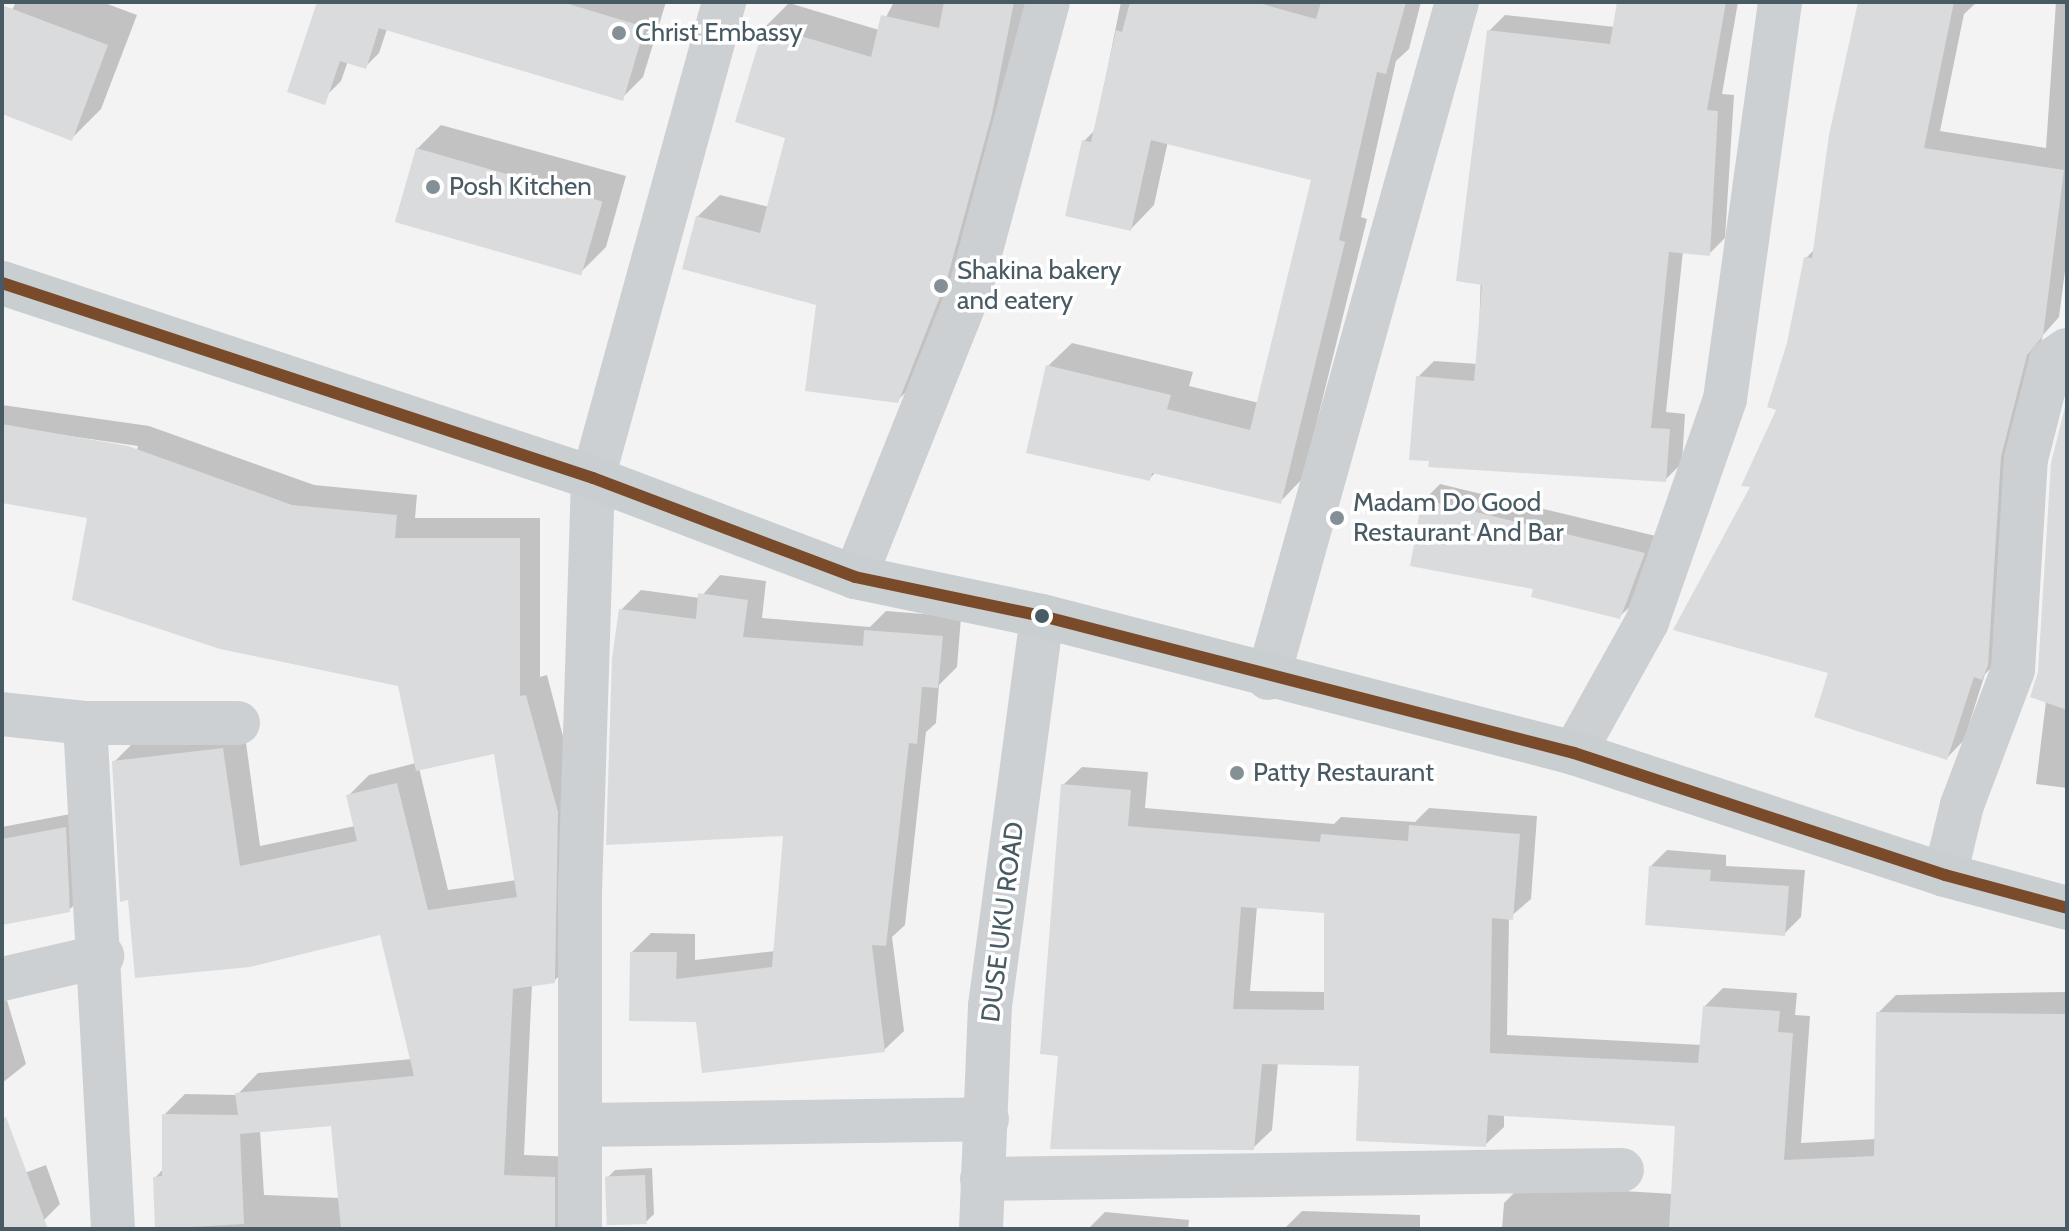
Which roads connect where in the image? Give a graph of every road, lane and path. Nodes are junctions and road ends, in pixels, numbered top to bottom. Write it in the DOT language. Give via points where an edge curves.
graph roads {
  1 [pos="724,2"];
  2 [pos="1048,2"];
  3 [pos="1457,2"];
  4 [pos="1780,2"];
  5 [pos="2,283"];
  6 [pos="2067,350"];
  7 [pos="593,478"];
  8 [pos="855,577"];
  9 [pos="1042,616"];
  10 [pos="1268,678"];
  11 [pos="2,714"];
  12 [pos="85,723"];
  13 [pos="238,723"];
  14 [pos="1574,753"];
  15 [pos="1945,875"];
  16 [pos="2067,908"];
  17 [pos="102,956"];
  18 [pos="2,979"];
  19 [pos="987,1119"];
  20 [pos="580,1125"];
  21 [pos="1622,1170"];
  22 [pos="982,1179"];
  23 [pos="113,1229"];
  24 [pos="580,1229"];
  25 [pos="981,1229"];
  1 -- 7 [label="street"];
  2 -- 8 [label="street" via="971,287"];
  3 -- 10 [label="street"];
  4 -- 14 [label="street" via="1725,399 1647,622"];
  5 -- 7 [label="main road"];
  6 -- 15 [label="street" via="2051,361 2026,459 2013,670 1962,805"];
  7 -- 8 [label="main road"];
  7 -- 20 [label="street" via="580,892"];
  8 -- 9 [label="main road"];
  9 -- 10 [label="main road"];
  9 -- 19 [label="street, DUSE UKU ROAD" via="990,1006"];
  10 -- 14 [label="main road"];
  11 -- 12 [label="street"];
  12 -- 13 [label="street"];
  12 -- 17 [label="street"];
  14 -- 15 [label="main road"];
  15 -- 16 [label="main road"];
  17 -- 18 [label="street"];
  17 -- 23 [label="street"];
  19 -- 20 [label="street"];
  19 -- 22 [label="street, DUSE UKU ROAD"];
  20 -- 24 [label="street"];
  21 -- 22 [label="street"];
  22 -- 25 [label="street, DUSE UKU ROAD"];
}
